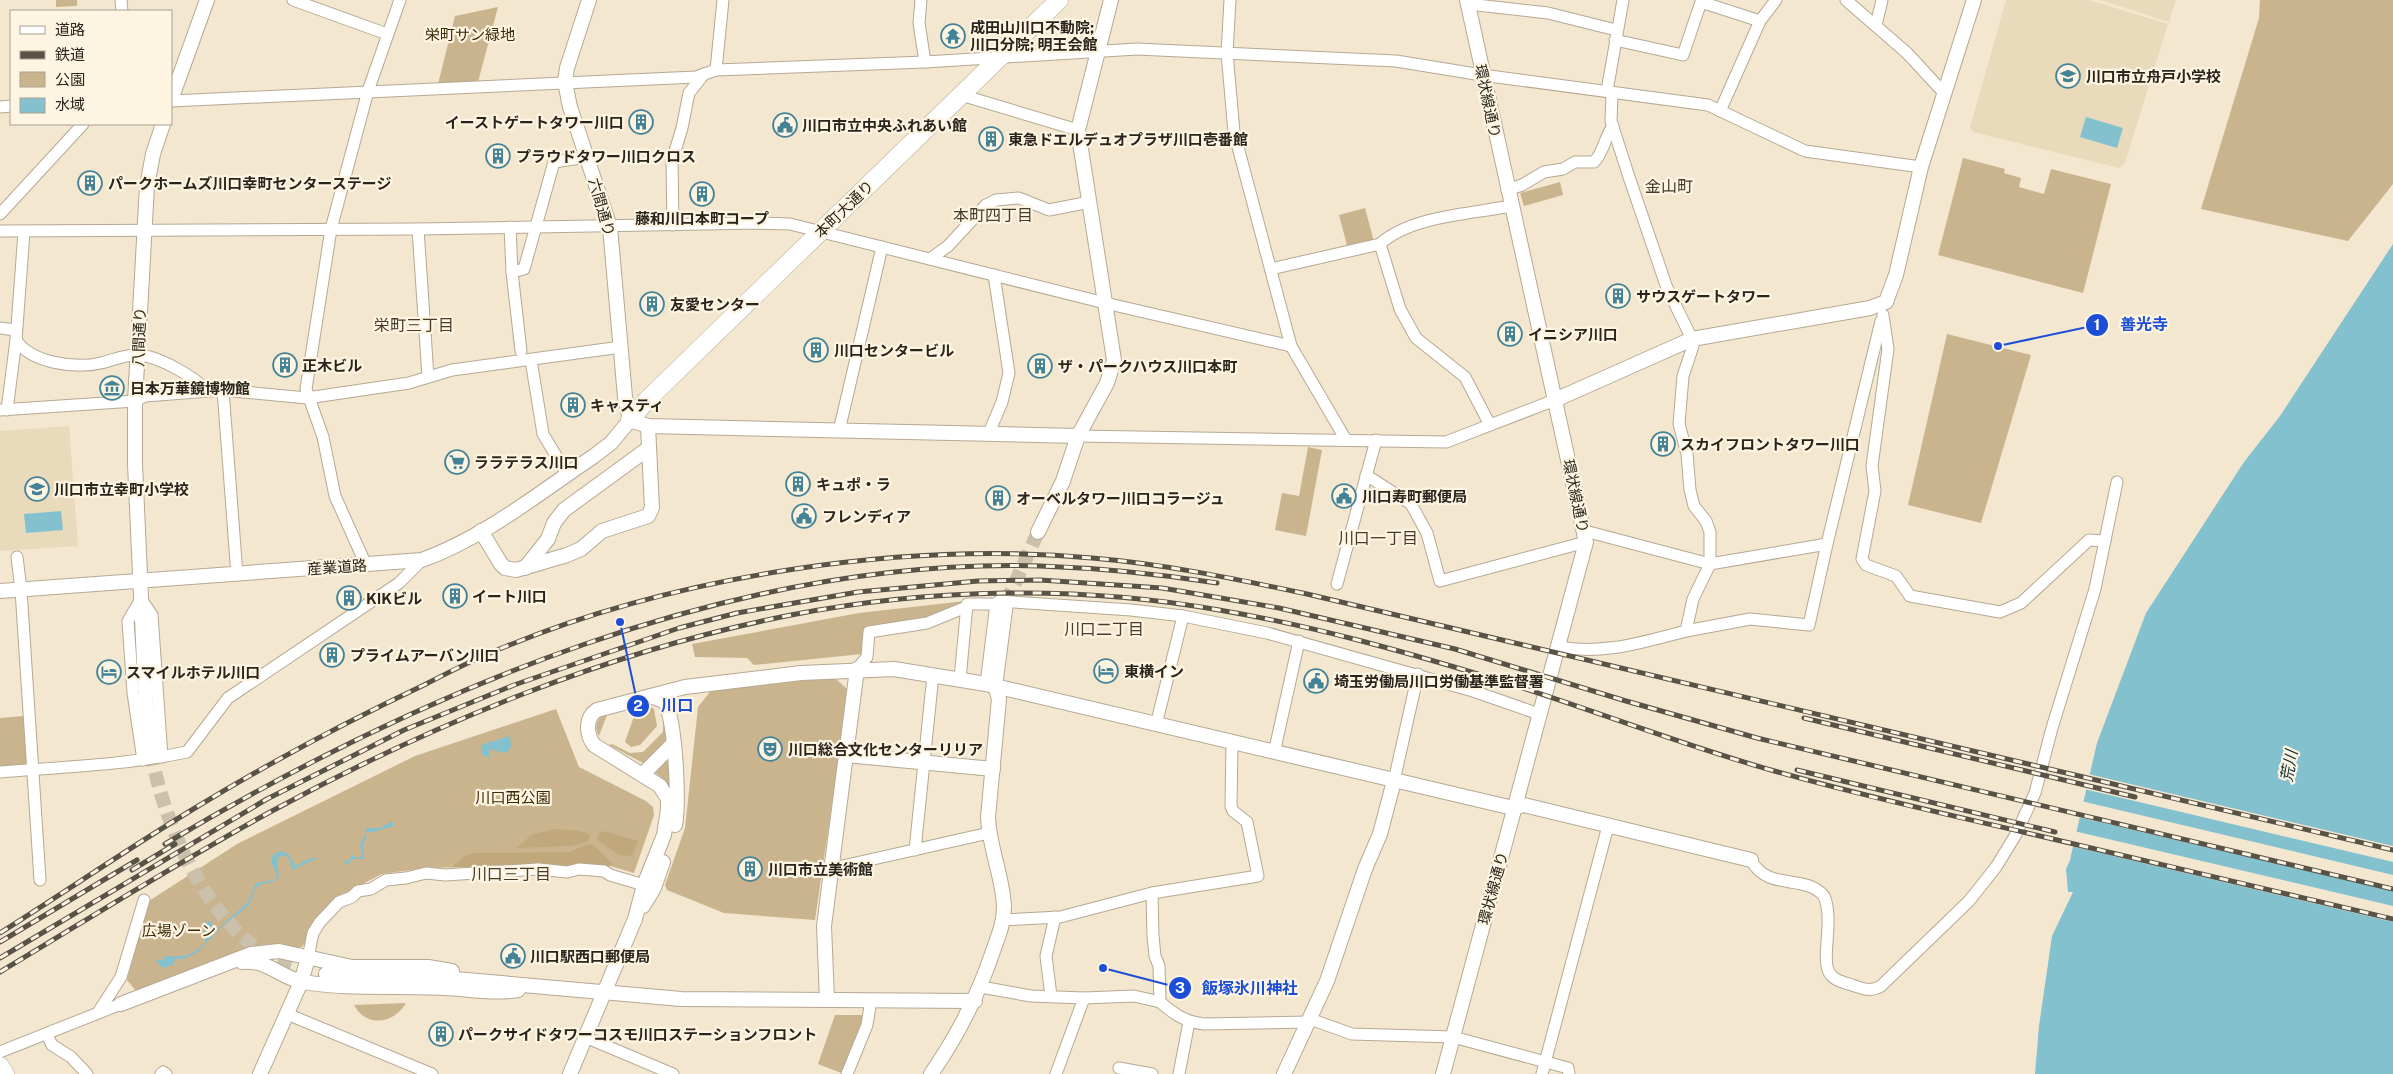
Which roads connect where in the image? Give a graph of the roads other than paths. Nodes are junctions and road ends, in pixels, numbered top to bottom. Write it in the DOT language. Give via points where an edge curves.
graph roads {
  1 [pos="207,0"];
  2 [pos="293,0"];
  3 [pos="400,0"];
  4 [pos="589,0"];
  5 [pos="723,0"];
  6 [pos="920,0"];
  7 [pos="1059,0"];
  8 [pos="1111,0"];
  9 [pos="1230,0"];
  10 [pos="1623,0"];
  11 [pos="1776,0"];
  12 [pos="1846,0"];
  13 [pos="1882,0"];
  14 [pos="1974,0"];
  15 [pos="1467,2"];
  16 [pos="1760,20"];
  17 [pos="1876,25"];
  18 [pos="387,34"];
  19 [pos="1615,35"];
  20 [pos="1098,50"];
  21 [pos="1227,53"];
  22 [pos="999,57"];
  23 [pos="925,62"];
  24 [pos="716,70"];
  25 [pos="704,74"];
  26 [pos="1482,75"];
  27 [pos="565,82"];
  28 [pos="368,91"];
  29 [pos="1609,92"];
  30 [pos="1944,93"];
  31 [pos="961,95"];
  32 [pos="172,98"];
  33 [pos="172,101"];
  34 [pos="1720,111"];
  35 [pos="81,125"];
  36 [pos="163,125"];
  37 [pos="1613,126"];
  38 [pos="1078,130"];
  39 [pos="587,156"];
  40 [pos="1921,167"];
  41 [pos="1507,190"];
  42 [pos="1090,202"];
  43 [pos="1511,206"];
  44 [pos="0,214"];
  45 [pos="673,225"];
  46 [pos="510,227"];
  47 [pos="538,227"];
  48 [pos="610,227"];
  49 [pos="331,229"];
  50 [pos="418,230"];
  51 [pos="0,231"];
  52 [pos="24,232"];
  53 [pos="143,232"];
  54 [pos="820,232"];
  55 [pos="1380,244"];
  56 [pos="882,247"];
  57 [pos="930,259"];
  58 [pos="1271,269"];
  59 [pos="512,272"];
  60 [pos="994,274"];
  61 [pos="1105,303"];
  62 [pos="1884,309"];
  63 [pos="0,328"];
  64 [pos="16,335"];
  65 [pos="1692,339"];
  66 [pos="1291,346"];
  67 [pos="621,347"];
  68 [pos="522,351"];
  69 [pos="138,354"];
  70 [pos="531,360"];
  71 [pos="428,377"];
  72 [pos="206,390"];
  73 [pos="223,390"];
  74 [pos="308,398"];
  75 [pos="1555,400"];
  76 [pos="135,401"];
  77 [pos="3,410"];
  78 [pos="630,420"];
  79 [pos="1490,425"];
  80 [pos="648,426"];
  81 [pos="839,431"];
  82 [pos="988,434"];
  83 [pos="1078,436"];
  84 [pos="1346,440"];
  85 [pos="1376,440"];
  86 [pos="649,448"];
  87 [pos="567,474"];
  88 [pos="1366,476"];
  89 [pos="2117,482"];
  90 [pos="481,532"];
  91 [pos="1038,532"];
  92 [pos="1585,536"];
  93 [pos="2105,541"];
  94 [pos="1827,544"];
  95 [pos="17,557"];
  96 [pos="422,560"];
  97 [pos="1710,564"];
  98 [pos="366,565"];
  99 [pos="526,568"];
  100 [pos="237,574"];
  101 [pos="140,582"];
  102 [pos="1337,584"];
  103 [pos="21,590"];
  104 [pos="0,591"];
  105 [pos="1005,603"];
  106 [pos="966,607"];
  107 [pos="1183,616"];
  108 [pos="1686,632"];
  109 [pos="1299,641"];
  110 [pos="1557,646"];
  111 [pos="856,669"];
  112 [pos="1418,674"];
  113 [pos="933,675"];
  114 [pos="960,679"];
  115 [pos="718,683"];
  116 [pos="994,686"];
  117 [pos="650,696"];
  118 [pos="667,706"];
  119 [pos="1539,714"];
  120 [pos="1156,725"];
  121 [pos="1232,743"];
  122 [pos="672,744"];
  123 [pos="1274,753"];
  124 [pos="846,755"];
  125 [pos="152,756"];
  126 [pos="924,762"];
  127 [pos="32,769"];
  128 [pos="993,769"];
  129 [pos="0,772"];
  130 [pos="644,774"];
  131 [pos="1394,781"];
  132 [pos="1513,808"];
  133 [pos="1608,826"];
  134 [pos="989,833"];
  135 [pos="915,850"];
  136 [pos="1751,860"];
  137 [pos="829,869"];
  138 [pos="40,880"];
  139 [pos="644,885"];
  140 [pos="1152,893"];
  141 [pos="144,900"];
  142 [pos="1055,917"];
  143 [pos="634,920"];
  144 [pos="1004,920"];
  145 [pos="308,958"];
  146 [pos="229,963"];
  147 [pos="326,974"];
  148 [pos="301,982"];
  149 [pos="534,987"];
  150 [pos="980,988"];
  151 [pos="604,994"];
  152 [pos="1051,996"];
  153 [pos="1084,998"];
  154 [pos="827,1000"];
  155 [pos="871,1000"];
  156 [pos="974,1001"];
  157 [pos="1160,1002"];
  158 [pos="122,1004"];
  159 [pos="99,1011"];
  160 [pos="287,1014"];
  161 [pos="1309,1020"];
  162 [pos="1189,1022"];
  163 [pos="47,1035"];
  164 [pos="585,1037"];
  165 [pos="1453,1037"];
  166 [pos="0,1052"];
  167 [pos="1545,1061"];
  168 [pos="0,1066"];
  169 [pos="1120,1068"];
  170 [pos="5,1074"];
  171 [pos="87,1074"];
  172 [pos="161,1074"];
  173 [pos="166,1074"];
  174 [pos="260,1074"];
  175 [pos="432,1074"];
  176 [pos="570,1074"];
  177 [pos="673,1074"];
  178 [pos="847,1074"];
  179 [pos="931,1074"];
  180 [pos="1056,1074"];
  181 [pos="1152,1074"];
  182 [pos="1179,1074"];
  183 [pos="1284,1074"];
  184 [pos="1443,1074"];
  185 [pos="1542,1074"];
  186 [pos="1569,1074"];
  1 -- 32 [label="street"];
  2 -- 18 [label="street"];
  3 -- 18 [label="street"];
  4 -- 27 [label="street, 六間通り"];
  5 -- 24 [label="street"];
  6 -- 23 [label="street" via="919,23"];
  7 -- 22 [label="main road, 本町大通り"];
  8 -- 20 [label="street"];
  9 -- 21 [label="street"];
  10 -- 19 [label="street"];
  11 -- 16 [label="street"];
  12 -- 17 [label="street"];
  13 -- 17 [label="street"];
  14 -- 30 [label="street"];
  15 -- 19 [label="street" via="1523,9"];
  15 -- 26 [label="street, 環状線通り"];
  16 -- 19 [label="street" via="1701,2 1683,55"];
  16 -- 34 [label="street"];
  17 -- 30 [label="street"];
  18 -- 28 [label="street"];
  19 -- 29 [label="street"];
  20 -- 21 [label="street"];
  20 -- 22 [label="street"];
  20 -- 38 [label="street"];
  21 -- 26 [label="street" via="1396,60"];
  21 -- 58 [label="street" via="1234,132"];
  22 -- 23 [label="street"];
  22 -- 31 [label="main road, 本町大通り"];
  23 -- 24 [label="street"];
  24 -- 25 [label="street"];
  25 -- 27 [label="street" via="696,77"];
  25 -- 45 [label="street" via="689,93 672,160"];
  26 -- 29 [label="street"];
  26 -- 41 [label="street, 環状線通り"];
  27 -- 28 [label="street"];
  27 -- 39 [label="street, 六間通り" via="570,108"];
  28 -- 33 [label="street"];
  28 -- 49 [label="street"];
  29 -- 34 [label="street" via="1708,105"];
  29 -- 37 [label="street"];
  30 -- 40 [label="street"];
  31 -- 38 [label="street"];
  31 -- 54 [label="main road, 本町大通り"];
  34 -- 40 [label="street" via="1804,151"];
  35 -- 44 [label="street"];
  36 -- 53 [label="street, 八間通り" via="149,170"];
  37 -- 41 [label="street" via="1607,134 1601,156 1594,162 1575,162 1563,169 1544,172"];
  37 -- 65 [label="street" via="1666,288"];
  38 -- 42 [label="street"];
  39 -- 47 [label="street" via="554,162"];
  39 -- 48 [label="street, 六間通り"];
  40 -- 62 [label="street" via="1896,275"];
  41 -- 43 [label="street, 環状線通り"];
  42 -- 57 [label="street" via="1049,210 1019,198 996,200 986,205 948,246"];
  42 -- 61 [label="street"];
  43 -- 55 [label="street" via="1418,223"];
  43 -- 75 [label="street, 環状線通り"];
  45 -- 48 [label="street"];
  45 -- 54 [label="street" via="790,224"];
  46 -- 47 [label="street"];
  46 -- 50 [label="street"];
  46 -- 59 [label="street"];
  47 -- 48 [label="street"];
  47 -- 59 [label="street" via="524,269"];
  48 -- 67 [label="street, 六間通り"];
  49 -- 50 [label="street"];
  49 -- 53 [label="street"];
  49 -- 74 [label="street" via="306,389"];
  50 -- 71 [label="street"];
  51 -- 52 [label="street"];
  52 -- 53 [label="street"];
  52 -- 64 [label="street"];
  53 -- 69 [label="street, 八間通り"];
  54 -- 56 [label="street"];
  54 -- 78 [label="main road, 本町大通り"];
  55 -- 58 [label="street"];
  55 -- 79 [label="street" via="1400,309 1416,338 1465,377"];
  56 -- 57 [label="street"];
  56 -- 81 [label="street"];
  57 -- 60 [label="street"];
  58 -- 66 [label="street"];
  59 -- 68 [label="street"];
  60 -- 61 [label="street"];
  60 -- 82 [label="street" via="1009,374 1002,402"];
  61 -- 66 [label="street"];
  61 -- 83 [label="street" via="1113,348 1111,372"];
  62 -- 65 [label="street" via="1870,308"];
  62 -- 93 [label="street" via="1888,349 1872,466 1875,491 1862,559 1866,565 1896,576 1910,596 2000,612 2021,603 2089,540"];
  62 -- 94 [label="street"];
  63 -- 64 [label="street"];
  64 -- 69 [label="street" via="21,347 37,359 100,364"];
  64 -- 77 [label="street"];
  65 -- 75 [label="street"];
  65 -- 97 [label="street" via="1693,346 1683,376 1679,424 1694,506 1710,532"];
  66 -- 84 [label="street"];
  67 -- 70 [label="street"];
  67 -- 78 [label="street, 六間通り"];
  69 -- 72 [label="street" via="198,380"];
  69 -- 76 [label="street, 八間通り"];
  70 -- 71 [label="street" via="452,370"];
  70 -- 87 [label="street" via="542,434"];
  71 -- 74 [label="street" via="408,384"];
  72 -- 73 [label="street"];
  72 -- 76 [label="street" via="145,396"];
  73 -- 74 [label="street"];
  73 -- 100 [label="street"];
  74 -- 98 [label="street" via="323,437 335,496"];
  75 -- 79 [label="street"];
  75 -- 92 [label="street, 環状線通り"];
  76 -- 77 [label="street"];
  76 -- 101 [label="street, 八間通り"];
  78 -- 80 [label="street"];
  78 -- 87 [label="street, 産業道路" via="606,448"];
  79 -- 85 [label="street" via="1446,442"];
  80 -- 81 [label="street"];
  80 -- 86 [label="street"];
  81 -- 82 [label="street"];
  82 -- 83 [label="street"];
  83 -- 84 [label="street"];
  83 -- 91 [label="street" via="1063,481"];
  84 -- 85 [label="street"];
  85 -- 88 [label="street"];
  86 -- 99 [label="street" via="564,510 548,539"];
  86 -- 99 [label="street" via="652,508 648,516 602,531 576,552"];
  87 -- 90 [label="street, 産業道路"];
  88 -- 92 [label="street" via="1410,504 1427,533 1440,581"];
  88 -- 102 [label="street"];
  89 -- 93 [label="street"];
  90 -- 96 [label="street, 産業道路"];
  90 -- 99 [label="street" via="505,568"];
  92 -- 97 [label="street"];
  92 -- 110 [label="street, 環状線通り"];
  93 -- 136 [label="street" via="2095,589 2035,793 2015,836 1969,901 1881,986 1875,990 1861,989 1831,976 1825,960 1829,918 1824,896 1809,887 1763,876"];
  94 -- 97 [label="street"];
  94 -- 108 [label="street" via="1810,625 1750,619"];
  95 -- 103 [label="street"];
  96 -- 98 [label="street, 産業道路"];
  96 -- 125 [label="street" via="399,583 228,698 187,752"];
  97 -- 108 [label="street" via="1692,599"];
  98 -- 100 [label="street, 産業道路"];
  100 -- 101 [label="street, 産業道路"];
  101 -- 103 [label="street, 産業道路"];
  101 -- 125 [label="street, 八間通り" via="146,706"];
  103 -- 104 [label="street, 産業道路"];
  103 -- 127 [label="street"];
  105 -- 106 [label="street" via="966,604"];
  105 -- 107 [label="street" via="1101,607"];
  105 -- 116 [label="street"];
  106 -- 111 [label="street" via="927,623 869,632 867,657"];
  106 -- 114 [label="street"];
  107 -- 109 [label="street"];
  107 -- 120 [label="street"];
  108 -- 110 [label="street" via="1626,647 1584,651"];
  109 -- 112 [label="street"];
  109 -- 123 [label="street"];
  110 -- 119 [label="street, 環状線通り"];
  111 -- 113 [label="street"];
  111 -- 115 [label="street"];
  111 -- 124 [label="street"];
  112 -- 119 [label="street"];
  112 -- 131 [label="street"];
  113 -- 114 [label="street"];
  113 -- 126 [label="street"];
  114 -- 116 [label="street"];
  115 -- 117 [label="street"];
  115 -- 118 [label="street" via="691,691"];
  116 -- 120 [label="street"];
  116 -- 128 [label="street" via="999,699"];
  117 -- 118 [label="street" via="659,698"];
  117 -- 130 [label="street" via="597,710 592,714 587,729 594,745"];
  118 -- 122 [label="street"];
  119 -- 132 [label="street, 環状線通り"];
  120 -- 121 [label="street"];
  121 -- 123 [label="street"];
  121 -- 140 [label="street" via="1231,806 1247,822 1258,876"];
  122 -- 130 [label="street"];
  122 -- 143 [label="street" via="678,786 675,825 654,888"];
  123 -- 131 [label="street"];
  124 -- 126 [label="street"];
  124 -- 137 [label="street"];
  125 -- 127 [label="street" via="85,767"];
  126 -- 128 [label="street"];
  126 -- 135 [label="street"];
  127 -- 129 [label="street"];
  127 -- 138 [label="street"];
  128 -- 134 [label="street"];
  130 -- 139 [label="street" via="665,793 668,810 664,835"];
  131 -- 132 [label="street"];
  131 -- 161 [label="street" via="1380,834"];
  132 -- 133 [label="street" via="1524,805"];
  132 -- 165 [label="street, 環状線通り"];
  133 -- 136 [label="street"];
  133 -- 167 [label="street"];
  134 -- 135 [label="street"];
  134 -- 144 [label="street" via="1004,905"];
  135 -- 137 [label="street"];
  137 -- 154 [label="street" via="824,926"];
  139 -- 143 [label="street"];
  139 -- 145 [label="street" via="610,875 604,870 579,869 567,872 538,869 445,875 426,873 386,880 339,902 313,933"];
  140 -- 142 [label="street"];
  140 -- 157 [label="street"];
  141 -- 159 [label="street" via="121,977"];
  142 -- 144 [label="street"];
  142 -- 152 [label="street" via="1046,956"];
  143 -- 151 [label="street"];
  144 -- 150 [label="street"];
  145 -- 146 [label="street" via="279,951 251,954"];
  145 -- 148 [label="street"];
  145 -- 149 [label="street" via="352,966 428,968 514,979"];
  146 -- 148 [label="street" via="254,960"];
  146 -- 158 [label="street"];
  147 -- 149 [label="street" via="365,979 444,978"];
  148 -- 149 [label="street" via="366,989 445,988 497,994"];
  148 -- 160 [label="street"];
  149 -- 151 [label="street"];
  150 -- 152 [label="street"];
  150 -- 156 [label="street"];
  151 -- 154 [label="street" via="681,999"];
  151 -- 164 [label="street"];
  152 -- 153 [label="street"];
  153 -- 157 [label="street" via="1134,996"];
  153 -- 180 [label="street"];
  154 -- 155 [label="street"];
  155 -- 156 [label="street"];
  155 -- 178 [label="street" via="867,1025"];
  156 -- 179 [label="street" via="956,1038"];
  157 -- 162 [label="street"];
  158 -- 159 [label="street"];
  159 -- 163 [label="street"];
  160 -- 174 [label="street"];
  160 -- 175 [label="street"];
  161 -- 162 [label="street"];
  161 -- 165 [label="street" via="1352,1034"];
  161 -- 183 [label="street"];
  162 -- 182 [label="street"];
  163 -- 166 [label="street"];
  163 -- 171 [label="street" via="52,1045 71,1057"];
  164 -- 176 [label="street"];
  164 -- 177 [label="street"];
  165 -- 167 [label="street"];
  165 -- 184 [label="street, 環状線通り"];
  167 -- 185 [label="street"];
  167 -- 186 [label="street" via="1568,1068"];
  168 -- 170 [label="main road"];
  169 -- 181 [label="street"];
  172 -- 173 [label="street"];
}
